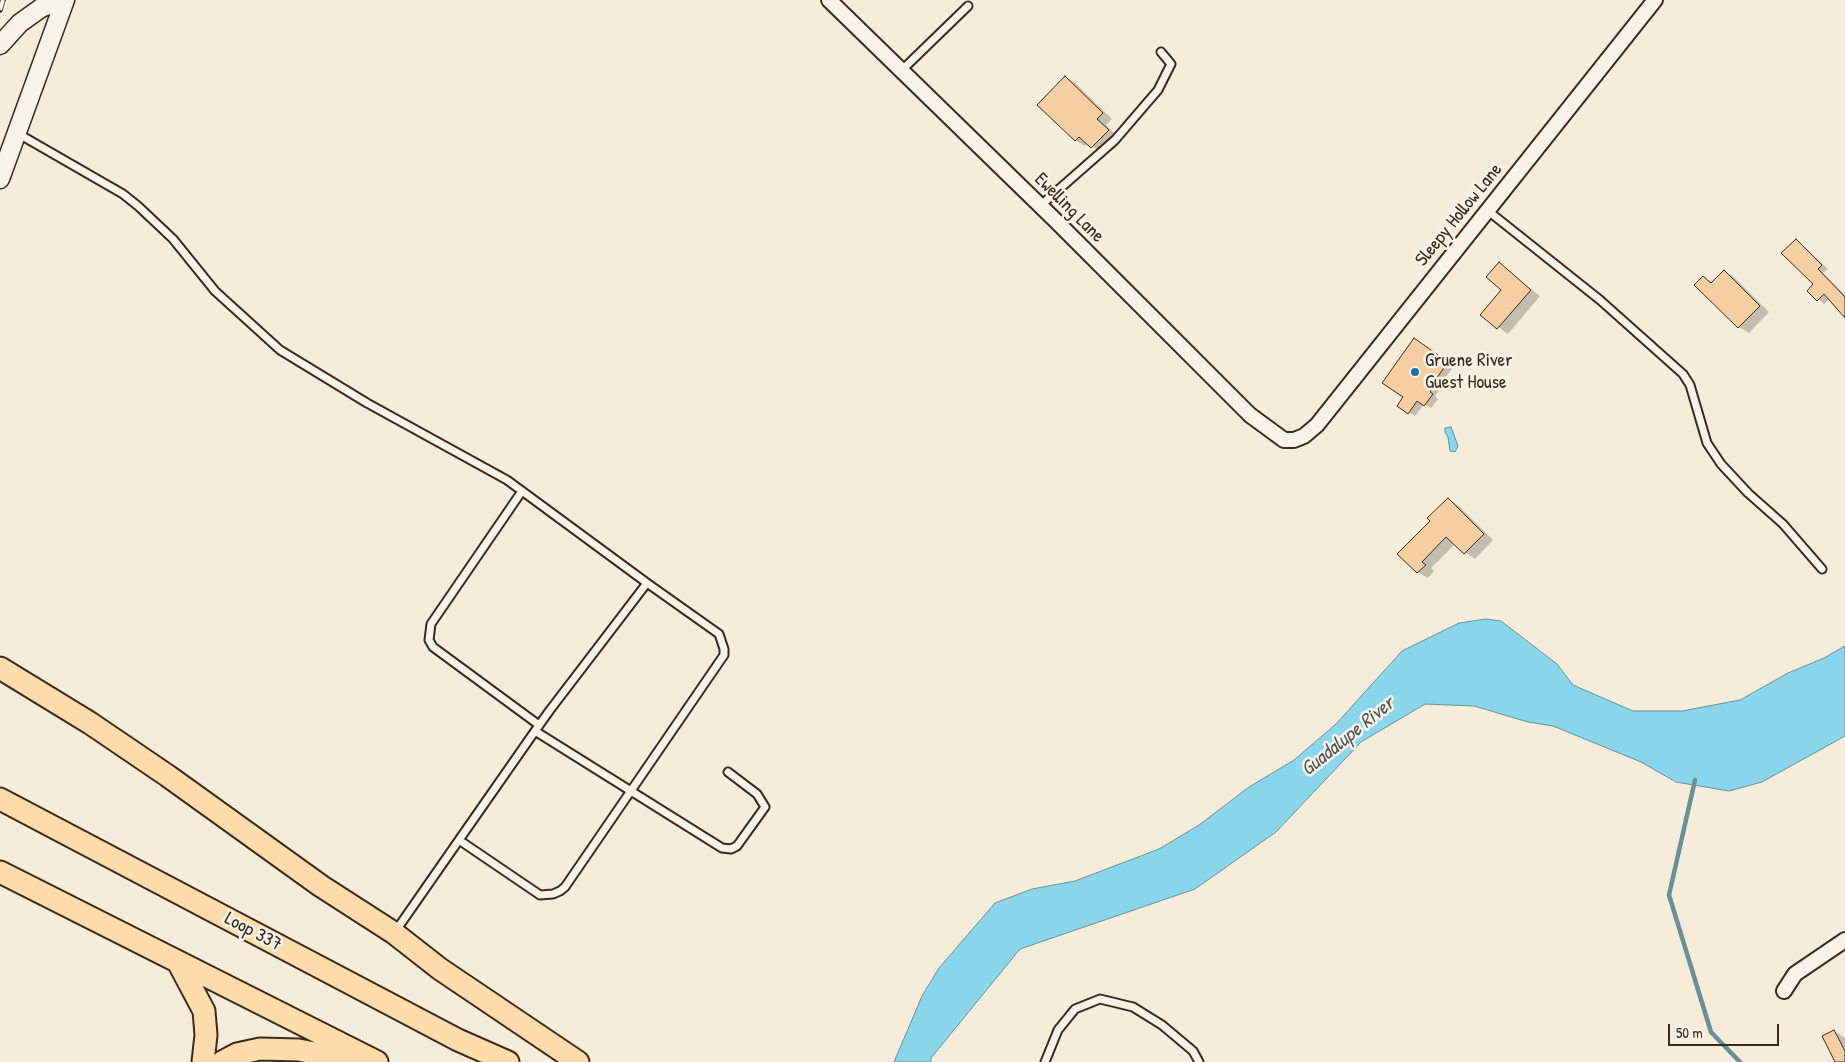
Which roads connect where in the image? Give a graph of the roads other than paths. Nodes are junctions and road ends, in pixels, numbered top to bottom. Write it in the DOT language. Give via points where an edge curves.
graph roads {
  1 [pos="60,0"];
  2 [pos="65,0"];
  3 [pos="828,0"];
  4 [pos="1655,0"];
  5 [pos="968,6"];
  6 [pos="0,46"];
  7 [pos="1161,52"];
  8 [pos="901,70"];
  9 [pos="16,133"];
  10 [pos="0,179"];
  11 [pos="1040,206"];
  12 [pos="1487,210"];
  13 [pos="1284,440"];
  14 [pos="522,491"];
  15 [pos="1822,569"];
  16 [pos="647,583"];
  17 [pos="0,668"];
  18 [pos="537,728"];
  19 [pos="728,772"];
  20 [pos="630,790"];
  21 [pos="0,799"];
  22 [pos="459,840"];
  23 [pos="0,872"];
  24 [pos="394,933"];
  25 [pos="1845,940"];
  26 [pos="179,964"];
  27 [pos="1784,991"];
  28 [pos="203,1062"];
  29 [pos="222,1062"];
  30 [pos="360,1062"];
  31 [pos="376,1062"];
  32 [pos="508,1062"];
  33 [pos="578,1062"];
  34 [pos="1045,1062"];
  35 [pos="1199,1062"];
  1 -- 6 [label="street" via="20,23"];
  2 -- 9 [label="street"];
  3 -- 8 [label="street, Ewelling Lane"];
  4 -- 12 [label="street, Sleepy Hollow Lane"];
  5 -- 8 [label="lane"];
  7 -- 11 [label="lane" via="1171,64 1158,90 1115,140"];
  8 -- 11 [label="street, Ewelling Lane"];
  9 -- 10 [label="street"];
  9 -- 14 [label="lane" via="123,194 138,206 173,238 215,291 280,350"];
  11 -- 13 [label="street, Ewelling Lane" via="1250,415"];
  12 -- 13 [label="street, Sleepy Hollow Lane" via="1317,425 1304,436"];
  12 -- 15 [label="lane" via="1600,300 1683,374 1690,385 1707,443 1721,464 1783,524"];
  14 -- 16 [label="lane"];
  14 -- 18 [label="lane" via="431,624 429,640 433,647"];
  16 -- 18 [label="lane"];
  16 -- 20 [label="lane" via="719,634 724,656"];
  17 -- 24 [label="main road" via="90,723 321,886"];
  18 -- 20 [label="lane"];
  18 -- 22 [label="lane"];
  19 -- 20 [label="lane" via="757,794 765,807 737,846 730,849 722,848"];
  20 -- 22 [label="lane" via="565,886 553,894 540,894"];
  21 -- 32 [label="main road, Loop 337" via="458,1040"];
  22 -- 24 [label="lane"];
  23 -- 26 [label="main road"];
  24 -- 33 [label="main road" via="440,969"];
  25 -- 27 [label="street" via="1795,974"];
  26 -- 28 [label="main road" via="204,1011"];
  26 -- 31 [label="main road"];
  29 -- 30 [label="main road" via="236,1054 260,1049 299,1050"];
  34 -- 35 [label="lane" via="1058,1030 1075,1008 1100,999 1133,1007 1154,1020 1193,1051"];
}
